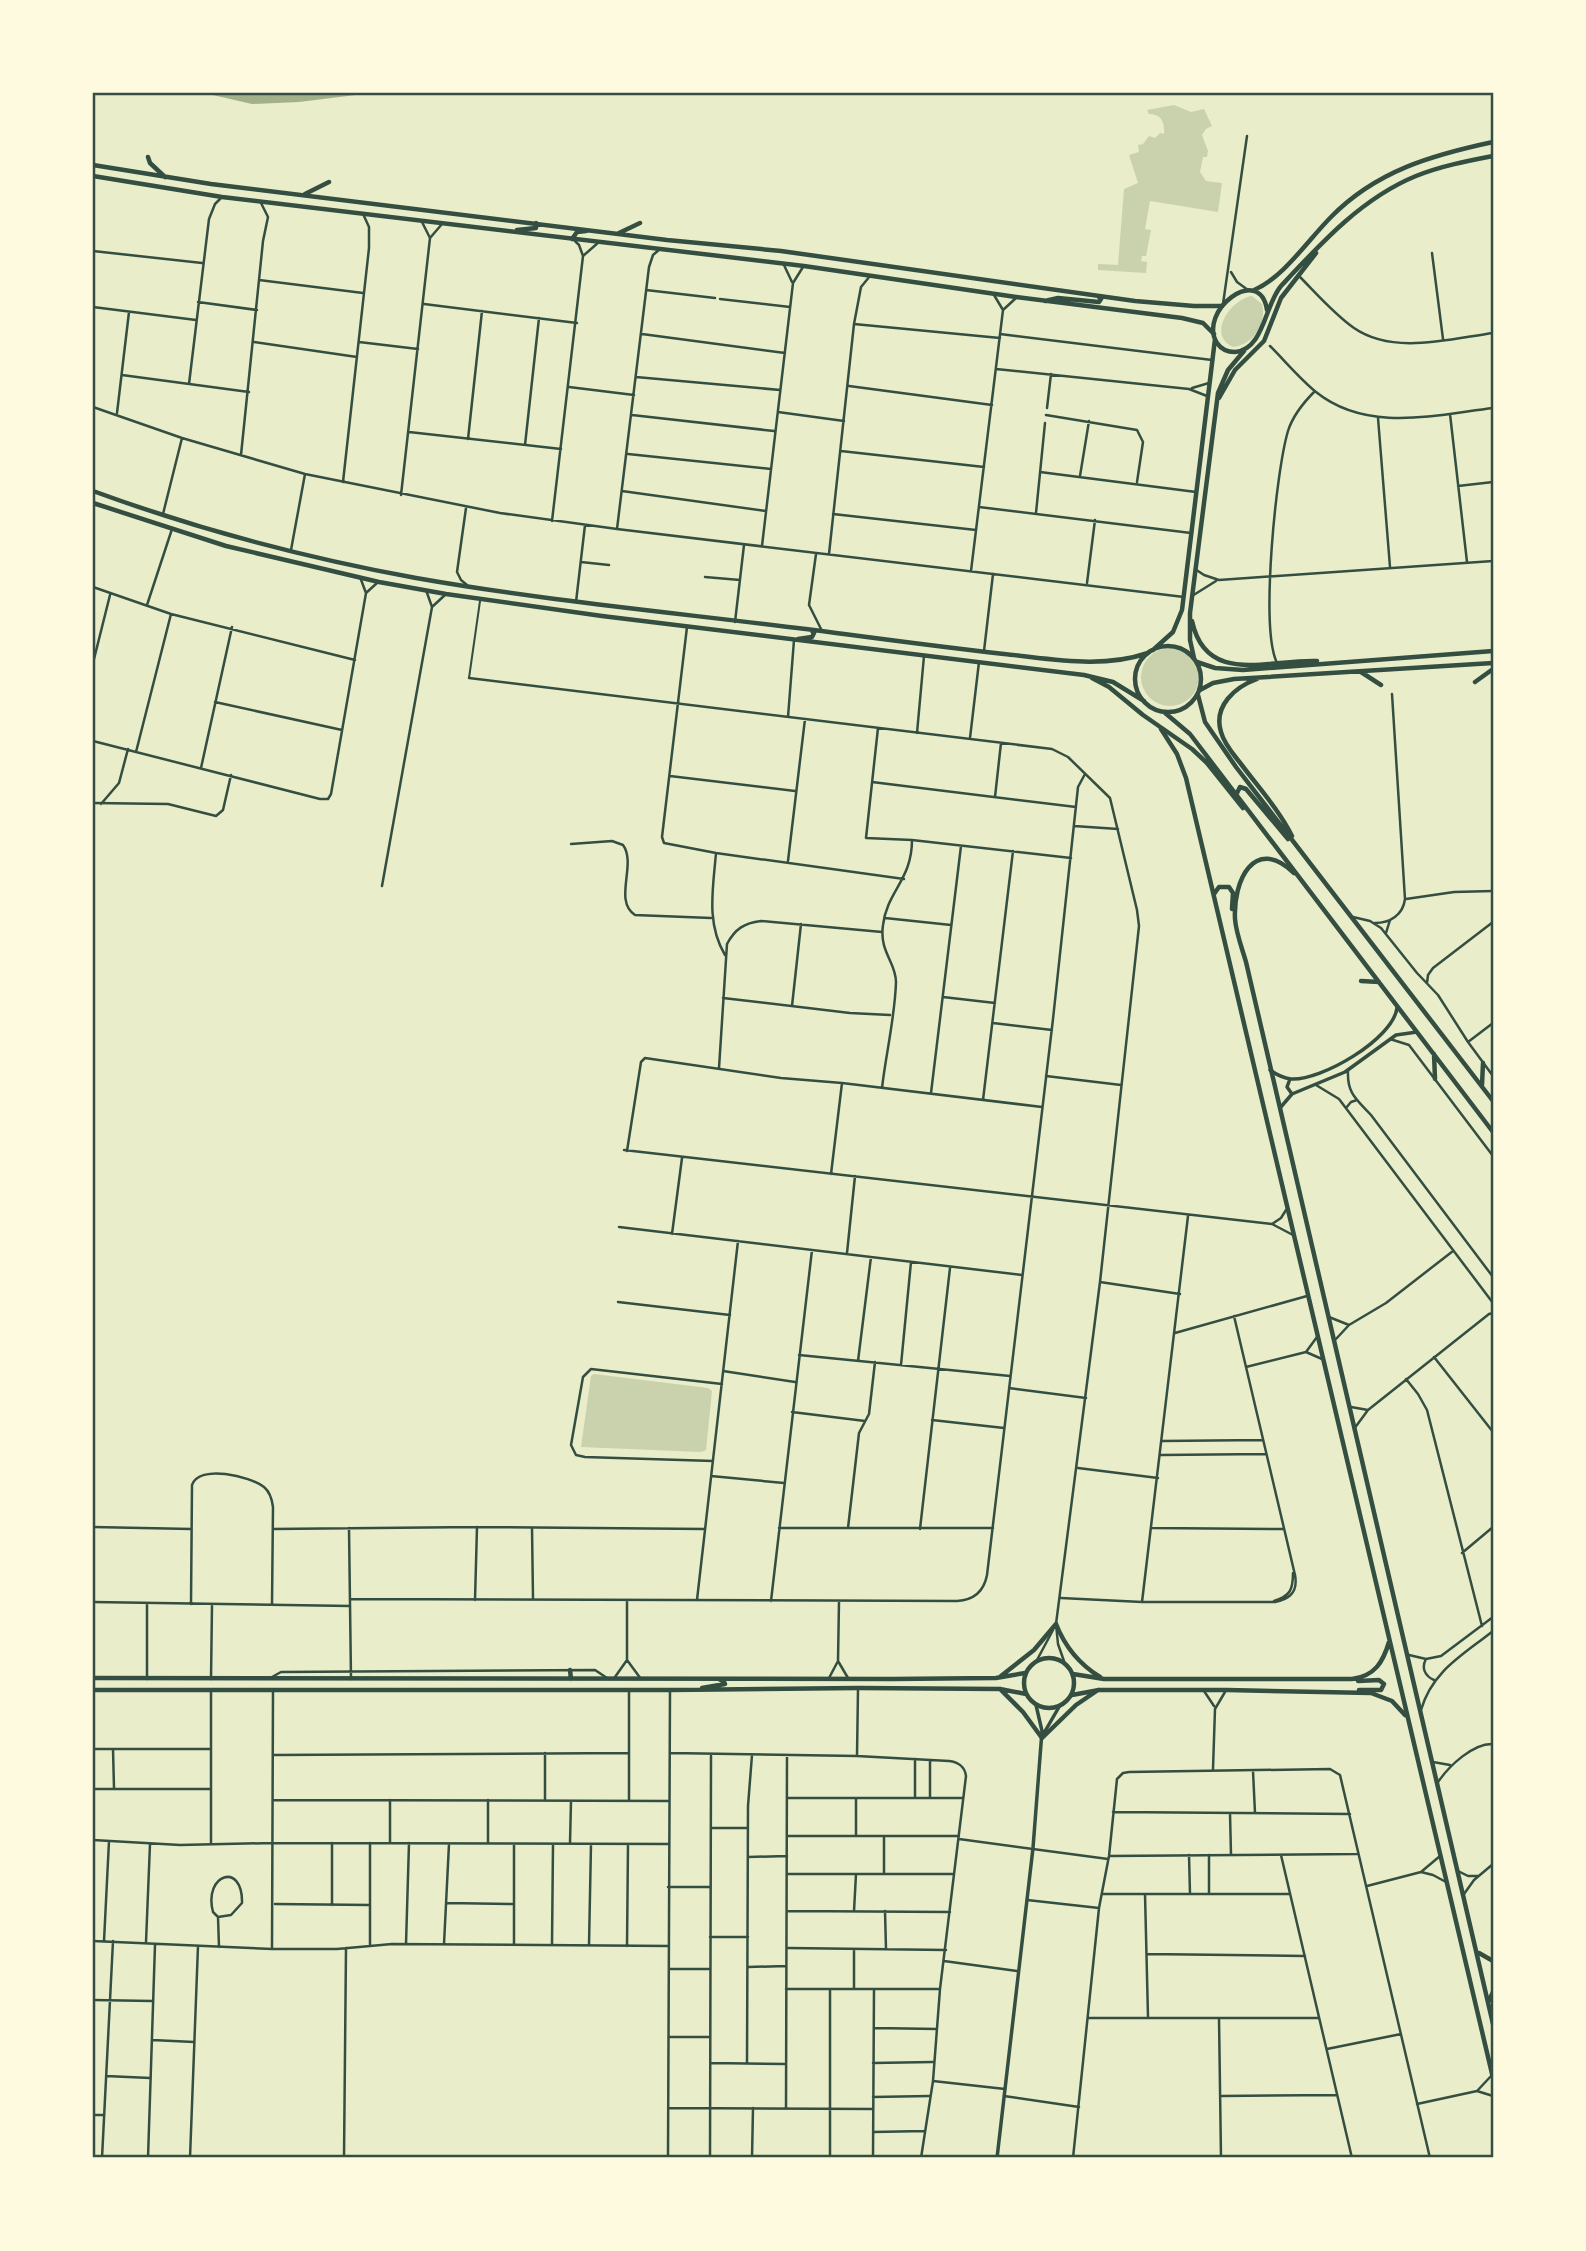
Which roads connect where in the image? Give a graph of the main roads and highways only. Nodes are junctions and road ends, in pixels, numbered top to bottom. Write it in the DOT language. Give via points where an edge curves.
graph roads {
  1 [pos="1493,142"];
  2 [pos="1493,156"];
  3 [pos="148,157"];
  4 [pos="93,165"];
  5 [pos="93,176"];
  6 [pos="166,178"];
  7 [pos="329,182"];
  8 [pos="304,195"];
  9 [pos="536,223"];
  10 [pos="640,223"];
  11 [pos="590,229"];
  12 [pos="516,230"];
  13 [pos="616,234"];
  14 [pos="572,239"];
  15 [pos="1318,248"];
  16 [pos="1250,290"];
  17 [pos="1096,295"];
  18 [pos="1045,301"];
  19 [pos="1223,305"];
  20 [pos="1266,310"];
  21 [pos="1214,336"];
  22 [pos="1246,348"];
  23 [pos="1217,402"];
  24 [pos="93,491"];
  25 [pos="93,503"];
  26 [pos="1190,613"];
  27 [pos="811,630"];
  28 [pos="794,640"];
  29 [pos="1493,650"];
  30 [pos="1151,652"];
  31 [pos="1195,660"];
  32 [pos="1329,663"];
  33 [pos="1493,663"];
  34 [pos="1493,669"];
  35 [pos="1360,671"];
  36 [pos="1084,675"];
  37 [pos="1265,678"];
  38 [pos="1475,681"];
  39 [pos="1381,685"];
  40 [pos="1199,692"];
  41 [pos="1143,701"];
  42 [pos="1164,712"];
  43 [pos="1158,725"];
  44 [pos="1238,796"];
  45 [pos="1262,828"];
  46 [pos="1295,843"];
  47 [pos="1304,883"];
  48 [pos="1213,895"];
  49 [pos="1238,934"];
  50 [pos="1361,981"];
  51 [pos="1379,982"];
  52 [pos="1434,1054"];
  53 [pos="1483,1063"];
  54 [pos="1435,1079"];
  55 [pos="1482,1086"];
  56 [pos="1493,1101"];
  57 [pos="1493,1132"];
  58 [pos="1390,1641"];
  59 [pos="570,1670"];
  60 [pos="1025,1673"];
  61 [pos="1073,1674"];
  62 [pos="93,1678"];
  63 [pos="996,1678"];
  64 [pos="571,1679"];
  65 [pos="716,1679"];
  66 [pos="1104,1679"];
  67 [pos="1352,1679"];
  68 [pos="1000,1689"];
  69 [pos="93,1690"];
  70 [pos="698,1690"];
  71 [pos="1098,1690"];
  72 [pos="1352,1692"];
  73 [pos="1026,1694"];
  74 [pos="1072,1695"];
  75 [pos="1408,1721"];
  76 [pos="1478,1953"];
  77 [pos="1493,1961"];
  78 [pos="1493,1992"];
  79 [pos="1488,2002"];
  80 [pos="1493,2024"];
  81 [pos="1491,2057"];
  82 [pos="1493,2077"];
  1 -- 16 [label="main road" via="1427,157 1370,185 1332,216 1270,281"];
  2 -- 15 [label="main road" via="1432,170 1390,188 1353,214"];
  3 -- 6 [label="main road"];
  4 -- 6 [label="main road"];
  5 -- 12 [label="main road" via="222,197"];
  6 -- 8 [label="main road"];
  7 -- 8 [label="main road"];
  8 -- 9 [label="main road"];
  9 -- 11 [label="main road"];
  9 -- 12 [label="main road" via="536,228"];
  10 -- 13 [label="main road"];
  11 -- 13 [label="main road"];
  11 -- 14 [label="main road" via="577,232"];
  12 -- 14 [label="main road"];
  13 -- 17 [label="main road" via="781,251"];
  14 -- 18 [label="main road" via="783,263"];
  15 -- 20 [label="main road" via="1277,290"];
  15 -- 23 [label="main road" via="1281,298 1264,341 1235,370"];
  16 -- 19 [label="main road" via="1233,295"];
  16 -- 20 [label="main road" via="1263,298"];
  17 -- 18 [label="main road" via="1100,302"];
  17 -- 19 [label="main road" via="1184,306"];
  18 -- 21 [label="main road" via="1190,319 1203,323"];
  19 -- 21 [label="main road" via="1215,319"];
  20 -- 22 [label="main road" via="1259,335"];
  21 -- 22 [label="main road" via="1230,352"];
  21 -- 30 [label="main road" via="1182,611 1176,627"];
  22 -- 23 [label="main road" via="1224,377"];
  23 -- 26 [label="main road"];
  24 -- 27 [label="main road" via="290,550 389,573 576,602"];
  25 -- 28 [label="main road" via="250,552 379,582 481,600"];
  26 -- 31 [label="main road"];
  26 -- 32 [label="main road" via="1197,640 1213,657 1232,664"];
  27 -- 28 [label="main road" via="811,638"];
  27 -- 30 [label="main road" via="1107,663"];
  28 -- 36 [label="main road"];
  29 -- 32 [label="main road"];
  30 -- 31 [label="main road" via="1178,648"];
  30 -- 41 [label="main road" via="1136,672 1136,687"];
  31 -- 32 [label="main road" via="1215,668 1243,670"];
  31 -- 40 [label="main road" via="1201,678"];
  33 -- 35 [label="main road"];
  34 -- 38 [label="main road"];
  35 -- 37 [label="main road"];
  35 -- 39 [label="main road"];
  36 -- 41 [label="main road" via="1114,682"];
  36 -- 43 [label="main road" via="1109,687"];
  37 -- 40 [label="main road" via="1226,680"];
  37 -- 46 [label="main road" via="1245,684 1229,697 1221,710 1220,731"];
  40 -- 42 [label="main road" via="1180,710"];
  40 -- 46 [label="main road" via="1199,709 1208,728"];
  41 -- 42 [label="main road"];
  42 -- 44 [label="main road" via="1190,734"];
  43 -- 45 [label="main road" via="1200,755"];
  43 -- 48 [label="main road" via="1184,770"];
  44 -- 45 [label="main road"];
  44 -- 46 [label="main road" via="1244,788"];
  45 -- 47 [label="main road"];
  46 -- 55 [label="main road"];
  47 -- 49 [label="main road" via="1276,859 1252,865 1238,889"];
  47 -- 51 [label="main road"];
  48 -- 49 [label="main road" via="1221,886 1231,888"];
  48 -- 58 [label="main road"];
  49 -- 76 [label="main road"];
  50 -- 51 [label="main road"];
  51 -- 52 [label="main road"];
  52 -- 54 [label="main road"];
  52 -- 57 [label="main road"];
  53 -- 55 [label="main road"];
  55 -- 56 [label="main road"];
  58 -- 67 [label="main road" via="1377,1668"];
  58 -- 75 [label="main road"];
  59 -- 64 [label="main road"];
  60 -- 61 [label="main road" via="1037,1660 1052,1658"];
  60 -- 63 [label="main road"];
  60 -- 73 [label="main road"];
  61 -- 66 [label="main road"];
  61 -- 74 [label="main road"];
  62 -- 64 [label="main road"];
  63 -- 65 [label="main road"];
  63 -- 66 [label="main road" via="1034,1650 1056,1624 1075,1656"];
  64 -- 65 [label="main road"];
  65 -- 70 [label="main road" via="725,1684"];
  66 -- 67 [label="main road"];
  67 -- 72 [label="main road" via="1384,1684 1381,1690"];
  68 -- 70 [label="main road"];
  68 -- 71 [label="main road" via="1042,1738"];
  68 -- 73 [label="main road"];
  69 -- 70 [label="main road"];
  71 -- 72 [label="main road"];
  71 -- 74 [label="main road"];
  72 -- 75 [label="main road" via="1389,1699"];
  73 -- 74 [label="main road" via="1048,1709 1059,1707"];
  75 -- 81 [label="main road"];
  76 -- 77 [label="main road"];
  76 -- 79 [label="main road"];
  78 -- 79 [label="main road"];
  79 -- 80 [label="main road"];
  81 -- 82 [label="main road"];
}
